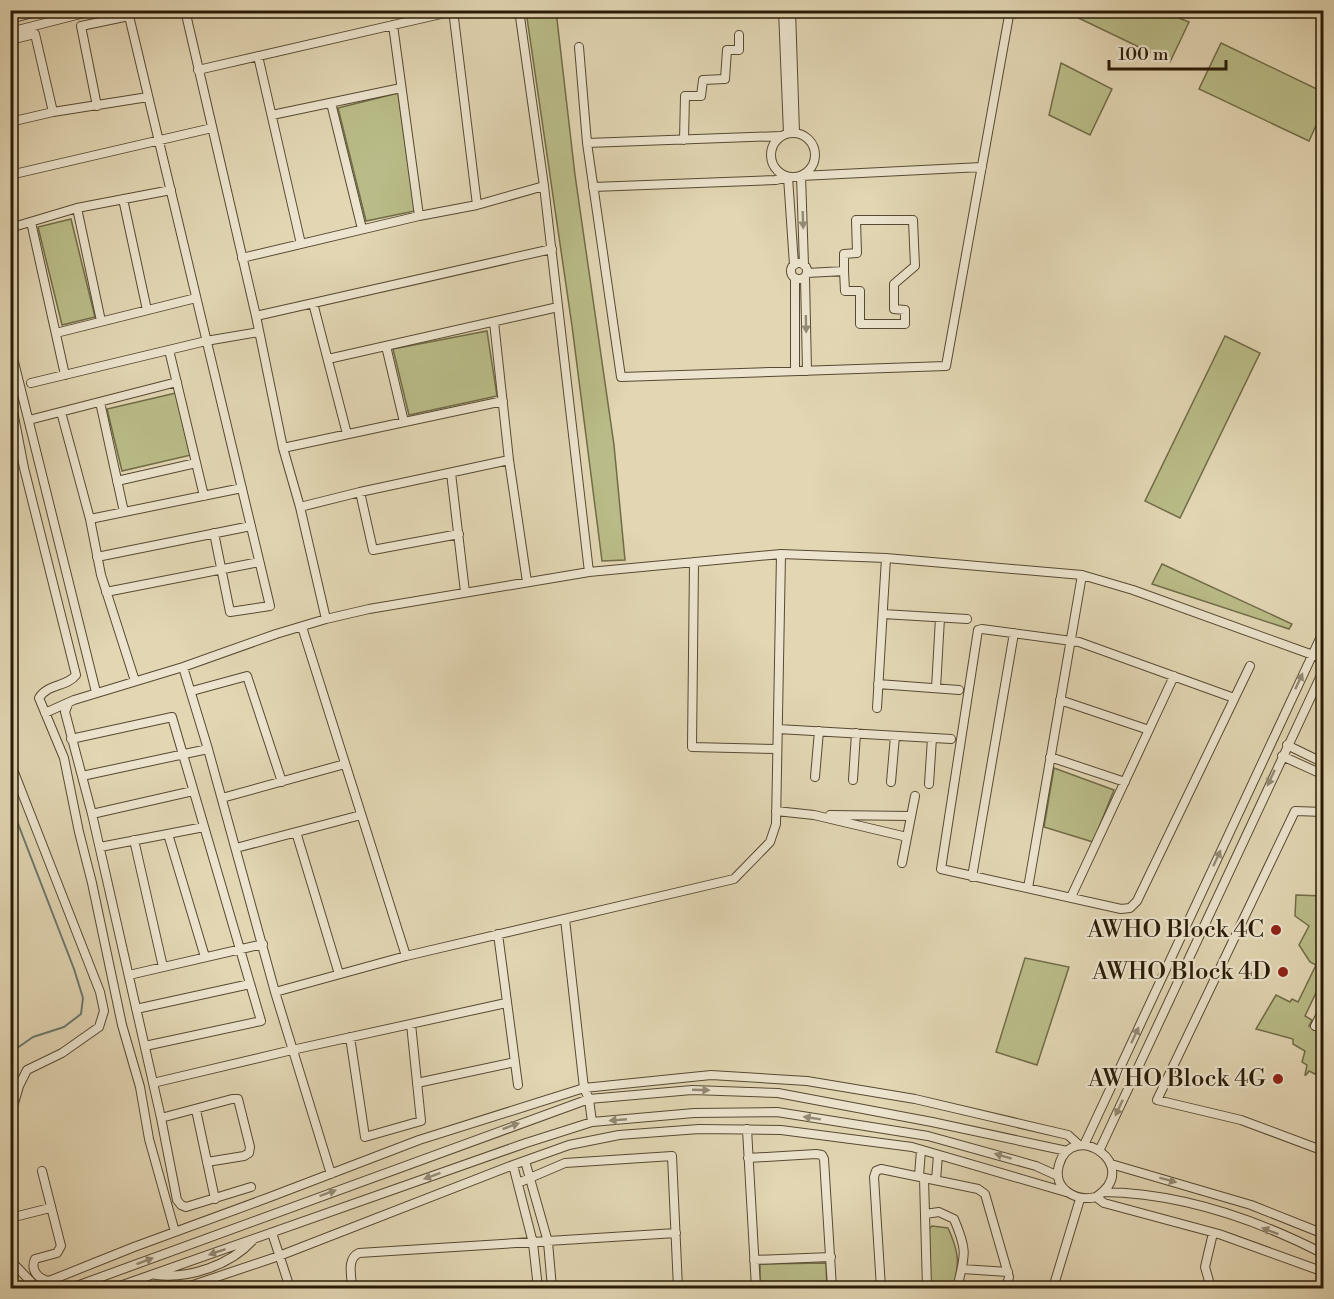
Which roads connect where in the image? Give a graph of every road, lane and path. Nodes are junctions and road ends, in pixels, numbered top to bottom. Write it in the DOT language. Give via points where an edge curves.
graph roads {
  1 [pos="44,10"];
  2 [pos="96,10"];
  3 [pos="519,10"];
  4 [pos="783,10"];
  5 [pos="791,10"];
  6 [pos="1010,10"];
  7 [pos="187,11"];
  8 [pos="454,11"];
  9 [pos="10,19"];
  10 [pos="393,26"];
  11 [pos="10,32"];
  12 [pos="739,35"];
  13 [pos="10,40"];
  14 [pos="579,47"];
  15 [pos="258,56"];
  16 [pos="198,70"];
  17 [pos="401,88"];
  18 [pos="148,97"];
  19 [pos="331,103"];
  20 [pos="97,106"];
  21 [pos="54,112"];
  22 [pos="272,115"];
  23 [pos="10,122"];
  24 [pos="212,128"];
  25 [pos="788,134"];
  26 [pos="159,140"];
  27 [pos="684,140"];
  28 [pos="587,143"];
  29 [pos="982,167"];
  30 [pos="10,175"];
  31 [pos="801,176"];
  32 [pos="788,177"];
  33 [pos="544,186"];
  34 [pos="593,187"];
  35 [pos="171,190"];
  36 [pos="123,199"];
  37 [pos="477,205"];
  38 [pos="77,208"];
  39 [pos="419,216"];
  40 [pos="31,222"];
  41 [pos="10,228"];
  42 [pos="362,230"];
  43 [pos="302,244"];
  44 [pos="552,249"];
  45 [pos="242,258"];
  46 [pos="794,265"];
  47 [pos="844,271"];
  48 [pos="805,272"];
  49 [pos="795,278"];
  50 [pos="196,298"];
  51 [pos="314,303"];
  52 [pos="558,307"];
  53 [pos="147,310"];
  54 [pos="256,316"];
  55 [pos="101,321"];
  56 [pos="494,322"];
  57 [pos="259,332"];
  58 [pos="56,333"];
  59 [pos="206,341"];
  60 [pos="10,346"];
  61 [pos="386,346"];
  62 [pos="169,350"];
  63 [pos="328,359"];
  64 [pos="795,371"];
  65 [pos="807,371"];
  66 [pos="65,375"];
  67 [pos="177,382"];
  68 [pos="31,383"];
  69 [pos="10,396"];
  70 [pos="503,401"];
  71 [pos="100,402"];
  72 [pos="62,412"];
  73 [pos="29,420"];
  74 [pos="404,422"];
  75 [pos="347,434"];
  76 [pos="283,448"];
  77 [pos="509,460"];
  78 [pos="196,463"];
  79 [pos="451,473"];
  80 [pos="117,481"];
  81 [pos="242,488"];
  82 [pos="360,492"];
  83 [pos="204,496"];
  84 [pos="300,507"];
  85 [pos="124,512"];
  86 [pos="90,519"];
  87 [pos="251,526"];
  88 [pos="214,533"];
  89 [pos="459,534"];
  90 [pos="781,555"];
  91 [pos="97,557"];
  92 [pos="886,558"];
  93 [pos="259,562"];
  94 [pos="694,562"];
  95 [pos="222,569"];
  96 [pos="589,572"];
  97 [pos="1082,575"];
  98 [pos="527,582"];
  99 [pos="106,592"];
  100 [pos="465,592"];
  101 [pos="883,614"];
  102 [pos="940,618"];
  103 [pos="326,619"];
  104 [pos="967,619"];
  105 [pos="302,627"];
  106 [pos="1323,630"];
  107 [pos="1014,633"];
  108 [pos="1070,641"];
  109 [pos="1312,654"];
  110 [pos="1323,659"];
  111 [pos="1250,666"];
  112 [pos="183,667"];
  113 [pos="1323,669"];
  114 [pos="1174,676"];
  115 [pos="135,681"];
  116 [pos="878,684"];
  117 [pos="936,688"];
  118 [pos="959,690"];
  119 [pos="96,692"];
  120 [pos="192,692"];
  121 [pos="1234,698"];
  122 [pos="1060,700"];
  123 [pos="68,704"];
  124 [pos="877,708"];
  125 [pos="45,713"];
  126 [pos="778,729"];
  127 [pos="1149,730"];
  128 [pos="819,731"];
  129 [pos="856,733"];
  130 [pos="895,736"];
  131 [pos="932,738"];
  132 [pos="71,739"];
  133 [pos="951,739"];
  134 [pos="1287,745"];
  135 [pos="777,748"];
  136 [pos="208,749"];
  137 [pos="182,755"];
  138 [pos="1282,756"];
  139 [pos="1050,757"];
  140 [pos="10,762"];
  141 [pos="1323,763"];
  142 [pos="345,764"];
  143 [pos="82,776"];
  144 [pos="1323,776"];
  145 [pos="815,777"];
  146 [pos="853,780"];
  147 [pos="282,782"];
  148 [pos="891,782"];
  149 [pos="1125,782"];
  150 [pos="929,784"];
  151 [pos="193,791"];
  152 [pos="915,796"];
  153 [pos="222,798"];
  154 [pos="776,811"];
  155 [pos="1323,812"];
  156 [pos="93,814"];
  157 [pos="361,815"];
  158 [pos="813,815"];
  159 [pos="911,816"];
  160 [pos="204,827"];
  161 [pos="296,832"];
  162 [pos="168,834"];
  163 [pos="907,837"];
  164 [pos="134,840"];
  165 [pos="100,847"];
  166 [pos="236,848"];
  167 [pos="902,863"];
  168 [pos="972,877"];
  169 [pos="1028,888"];
  170 [pos="1071,897"];
  171 [pos="565,919"];
  172 [pos="498,934"];
  173 [pos="263,944"];
  174 [pos="240,949"];
  175 [pos="406,956"];
  176 [pos="205,957"];
  177 [pos="163,967"];
  178 [pos="339,974"];
  179 [pos="129,975"];
  180 [pos="250,984"];
  181 [pos="275,992"];
  182 [pos="506,1003"];
  183 [pos="1323,1008"];
  184 [pos="136,1009"];
  185 [pos="411,1023"];
  186 [pos="1315,1026"];
  187 [pos="350,1037"];
  188 [pos="145,1046"];
  189 [pos="292,1050"];
  190 [pos="514,1062"];
  191 [pos="153,1083"];
  192 [pos="417,1083"];
  193 [pos="518,1085"];
  194 [pos="584,1088"];
  195 [pos="589,1099"];
  196 [pos="196,1110"];
  197 [pos="10,1117"];
  198 [pos="161,1118"];
  199 [pos="592,1122"];
  200 [pos="747,1129"];
  201 [pos="1082,1145"];
  202 [pos="1100,1149"];
  203 [pos="921,1150"];
  204 [pos="1067,1151"];
  205 [pos="1323,1151"];
  206 [pos="938,1155"];
  207 [pos="748,1158"];
  208 [pos="525,1161"];
  209 [pos="207,1162"];
  210 [pos="1111,1164"];
  211 [pos="513,1165"];
  212 [pos="42,1171"];
  213 [pos="331,1174"];
  214 [pos="1058,1176"];
  215 [pos="530,1177"];
  216 [pos="922,1177"];
  217 [pos="936,1180"];
  218 [pos="518,1184"];
  219 [pos="251,1187"];
  220 [pos="1066,1192"];
  221 [pos="1100,1195"];
  222 [pos="1080,1199"];
  223 [pos="215,1200"];
  224 [pos="50,1208"];
  225 [pos="925,1214"];
  226 [pos="10,1218"];
  227 [pos="175,1232"];
  228 [pos="272,1233"];
  229 [pos="676,1233"];
  230 [pos="1213,1233"];
  231 [pos="1323,1234"];
  232 [pos="548,1242"];
  233 [pos="533,1243"];
  234 [pos="1323,1254"];
  235 [pos="279,1256"];
  236 [pos="831,1257"];
  237 [pos="10,1260"];
  238 [pos="754,1260"];
  239 [pos="99,1261"];
  240 [pos="962,1269"];
  241 [pos="1008,1272"];
  242 [pos="1323,1272"];
  243 [pos="102,1277"];
  244 [pos="37,1288"];
  245 [pos="71,1288"];
  246 [pos="114,1288"];
  247 [pos="184,1288"];
  248 [pos="290,1288"];
  249 [pos="352,1288"];
  250 [pos="538,1288"];
  251 [pos="552,1288"];
  252 [pos="678,1288"];
  253 [pos="756,1288"];
  254 [pos="832,1288"];
  255 [pos="881,1288"];
  256 [pos="927,1288"];
  257 [pos="957,1288"];
  258 [pos="1006,1288"];
  259 [pos="1053,1288"];
  260 [pos="1211,1288"];
  1 -- 9 [label="street"];
  2 -- 11 [label="street"];
  3 -- 33 [label="street"];
  4 -- 25 [label="street"];
  5 -- 25 [label="street"];
  6 -- 29 [label="street"];
  7 -- 16 [label="street"];
  8 -- 10 [label="street"];
  8 -- 37 [label="street"];
  10 -- 15 [label="street"];
  10 -- 17 [label="street"];
  12 -- 27 [label="street" via="739,50 727,50 725,79 703,80 701,96 685,96"];
  13 -- 21 [label="street" via="35,34"];
  14 -- 28 [label="street"];
  15 -- 16 [label="street"];
  15 -- 22 [label="street"];
  16 -- 24 [label="street"];
  17 -- 19 [label="street"];
  17 -- 39 [label="street"];
  18 -- 20 [label="street"];
  18 -- 20 [label="street" via="129,16 81,26"];
  18 -- 26 [label="street"];
  19 -- 22 [label="street"];
  19 -- 42 [label="street"];
  20 -- 21 [label="street"];
  21 -- 23 [label="street"];
  22 -- 43 [label="street"];
  24 -- 26 [label="street"];
  24 -- 45 [label="street"];
  25 -- 27 [label="street"];
  25 -- 31 [label="street" via="809,139 816,153 813,166"];
  25 -- 32 [label="street" via="772,149 771,156 776,170"];
  26 -- 30 [label="street"];
  26 -- 35 [label="street"];
  27 -- 28 [label="street"];
  28 -- 34 [label="street"];
  29 -- 31 [label="street"];
  29 -- 65 [label="street" via="946,366"];
  31 -- 32 [label="street"];
  31 -- 48 [label="street, one-way"];
  32 -- 34 [label="street"];
  32 -- 46 [label="street"];
  33 -- 37 [label="street"];
  33 -- 44 [label="street"];
  34 -- 64 [label="street" via="621,377"];
  35 -- 36 [label="street"];
  35 -- 50 [label="street"];
  36 -- 38 [label="street"];
  36 -- 53 [label="street"];
  37 -- 39 [label="street"];
  38 -- 40 [label="street"];
  38 -- 55 [label="street"];
  39 -- 42 [label="street"];
  40 -- 41 [label="street"];
  40 -- 58 [label="street"];
  42 -- 43 [label="street"];
  43 -- 45 [label="street"];
  44 -- 51 [label="street"];
  44 -- 52 [label="street"];
  45 -- 54 [label="street"];
  46 -- 48 [label="street" via="799,263"];
  46 -- 49 [label="street" via="791,272"];
  47 -- 47 [label="street" via="845,291 860,291 860,324 905,324 905,310 894,309 894,284 915,266 913,220 856,220 857,253 844,254"];
  47 -- 48 [label="street"];
  48 -- 49 [label="street" via="800,279"];
  48 -- 65 [label="street, one-way"];
  49 -- 64 [label="street"];
  50 -- 53 [label="street"];
  50 -- 59 [label="street"];
  51 -- 54 [label="street"];
  51 -- 63 [label="street"];
  52 -- 56 [label="street"];
  52 -- 96 [label="street"];
  53 -- 55 [label="street"];
  54 -- 57 [label="street"];
  55 -- 58 [label="street"];
  56 -- 61 [label="street"];
  56 -- 70 [label="street"];
  57 -- 59 [label="street"];
  57 -- 76 [label="street"];
  58 -- 66 [label="street"];
  59 -- 62 [label="street"];
  59 -- 81 [label="street"];
  60 -- 73 [label="street"];
  61 -- 63 [label="street"];
  61 -- 74 [label="street"];
  62 -- 66 [label="street"];
  62 -- 67 [label="street"];
  63 -- 75 [label="street"];
  64 -- 65 [label="street"];
  66 -- 68 [label="street"];
  67 -- 71 [label="street"];
  67 -- 78 [label="street"];
  69 -- 125 [label="street" via="76,675 42,692 39,698"];
  70 -- 74 [label="street"];
  70 -- 77 [label="street"];
  71 -- 72 [label="street"];
  71 -- 80 [label="street"];
  72 -- 73 [label="street"];
  72 -- 86 [label="street"];
  73 -- 119 [label="street"];
  74 -- 75 [label="street"];
  75 -- 76 [label="street"];
  76 -- 84 [label="street"];
  77 -- 79 [label="street"];
  77 -- 98 [label="street"];
  78 -- 80 [label="street"];
  78 -- 83 [label="street"];
  79 -- 82 [label="street"];
  79 -- 89 [label="street"];
  80 -- 85 [label="street"];
  81 -- 83 [label="street"];
  81 -- 87 [label="street"];
  82 -- 84 [label="street"];
  82 -- 89 [label="street" via="373,550"];
  83 -- 85 [label="street"];
  84 -- 103 [label="street"];
  85 -- 86 [label="street"];
  86 -- 91 [label="street"];
  87 -- 88 [label="street"];
  87 -- 93 [label="street"];
  88 -- 91 [label="street"];
  88 -- 95 [label="street"];
  89 -- 100 [label="street"];
  90 -- 92 [label="street"];
  90 -- 94 [label="street"];
  90 -- 126 [label="street"];
  91 -- 99 [label="street"];
  92 -- 97 [label="street"];
  92 -- 101 [label="street"];
  93 -- 95 [label="street"];
  93 -- 95 [label="street" via="270,606 230,612"];
  94 -- 96 [label="street"];
  94 -- 135 [label="street" via="692,747"];
  95 -- 99 [label="street"];
  96 -- 98 [label="street"];
  97 -- 108 [label="street"];
  97 -- 109 [label="street"];
  98 -- 100 [label="street"];
  99 -- 115 [label="street"];
  100 -- 103 [label="street"];
  101 -- 102 [label="street"];
  101 -- 116 [label="street"];
  102 -- 104 [label="street"];
  102 -- 117 [label="street"];
  103 -- 105 [label="street"];
  105 -- 112 [label="street"];
  105 -- 142 [label="street"];
  106 -- 109 [label="street"];
  107 -- 108 [label="street"];
  107 -- 168 [label="street"];
  107 -- 168 [label="street" via="982,629 977,634 940,866"];
  108 -- 114 [label="street"];
  108 -- 122 [label="street"];
  109 -- 110 [label="street"];
  201 -- 109 [label="street, one-way"];
  111 -- 121 [label="street"];
  112 -- 115 [label="street"];
  112 -- 120 [label="street"];
  113 -- 134 [label="street"];
  114 -- 121 [label="street"];
  114 -- 127 [label="street"];
  115 -- 119 [label="street"];
  116 -- 117 [label="street"];
  116 -- 124 [label="street"];
  117 -- 118 [label="street"];
  119 -- 123 [label="street"];
  120 -- 136 [label="street"];
  120 -- 147 [label="street" via="247,676"];
  121 -- 170 [label="street" via="1137,901 1130,908 1121,909"];
  122 -- 127 [label="street"];
  122 -- 139 [label="street"];
  123 -- 125 [label="street"];
  123 -- 132 [label="street" via="65,712"];
  125 -- 227 [label="street" via="64,758 122,1024"];
  126 -- 128 [label="street"];
  126 -- 135 [label="street"];
  127 -- 149 [label="street"];
  128 -- 129 [label="street"];
  128 -- 145 [label="street"];
  129 -- 130 [label="street"];
  129 -- 146 [label="street"];
  130 -- 131 [label="street"];
  130 -- 148 [label="street"];
  131 -- 133 [label="street"];
  131 -- 150 [label="street"];
  132 -- 137 [label="street" via="172,717"];
  132 -- 143 [label="street"];
  134 -- 138 [label="street"];
  134 -- 141 [label="street"];
  135 -- 154 [label="street"];
  136 -- 137 [label="street"];
  136 -- 153 [label="street"];
  137 -- 143 [label="street"];
  137 -- 151 [label="street"];
  138 -- 144 [label="street"];
  138 -- 202 [label="street, one-way"];
  139 -- 149 [label="street"];
  139 -- 169 [label="street"];
  140 -- 197 [label="street" via="77,929 104,1011 99,1027 85,1039 27,1070"];
  142 -- 147 [label="street"];
  142 -- 157 [label="street"];
  143 -- 156 [label="street"];
  147 -- 153 [label="street"];
  149 -- 170 [label="street"];
  151 -- 156 [label="street"];
  151 -- 160 [label="street"];
  152 -- 159 [label="street"];
  153 -- 166 [label="street"];
  154 -- 158 [label="street"];
  154 -- 171 [label="street" via="770,842 734,879"];
  155 -- 205 [label="street" via="1295,811 1157,1100 1240,1120"];
  156 -- 165 [label="street"];
  157 -- 161 [label="street"];
  157 -- 175 [label="street"];
  158 -- 159 [label="street"];
  158 -- 163 [label="street"];
  159 -- 163 [label="street"];
  160 -- 162 [label="street"];
  160 -- 174 [label="street"];
  161 -- 166 [label="street"];
  161 -- 178 [label="street"];
  162 -- 164 [label="street"];
  162 -- 176 [label="street"];
  163 -- 167 [label="street"];
  164 -- 165 [label="street"];
  164 -- 177 [label="street"];
  165 -- 179 [label="street"];
  166 -- 173 [label="street"];
  168 -- 169 [label="street"];
  169 -- 170 [label="street"];
  171 -- 172 [label="street"];
  171 -- 194 [label="street"];
  172 -- 175 [label="street"];
  172 -- 182 [label="street"];
  173 -- 174 [label="street"];
  173 -- 181 [label="street"];
  174 -- 176 [label="street"];
  174 -- 180 [label="street"];
  175 -- 178 [label="street"];
  176 -- 177 [label="street"];
  177 -- 179 [label="street"];
  178 -- 181 [label="street"];
  179 -- 184 [label="street"];
  180 -- 184 [label="street"];
  180 -- 188 [label="street" via="261,1021"];
  181 -- 189 [label="street"];
  182 -- 185 [label="street"];
  182 -- 190 [label="street"];
  183 -- 186 [label="street"];
  184 -- 188 [label="street"];
  185 -- 187 [label="street"];
  185 -- 192 [label="street"];
  187 -- 189 [label="street"];
  187 -- 192 [label="street" via="365,1137 421,1121"];
  188 -- 191 [label="street"];
  189 -- 191 [label="street"];
  189 -- 213 [label="street"];
  190 -- 192 [label="street"];
  190 -- 193 [label="street"];
  191 -- 198 [label="street"];
  194 -- 195 [label="street"];
  194 -- 201 [label="street" via="711,1075 807,1081 915,1099 1024,1124 1068,1135"];
  194 -- 213 [label="street" via="419,1140"];
  195 -- 199 [label="street"];
  195 -- 204 [label="street, one-way" via="692,1090 778,1093"];
  243 -- 195 [label="street, one-way"];
  196 -- 198 [label="street"];
  196 -- 209 [label="street"];
  196 -- 209 [label="street" via="238,1099 250,1147 244,1156"];
  198 -- 223 [label="street" via="177,1200 186,1207"];
  214 -- 199 [label="street, one-way" via="1036,1166 928,1136 777,1112 694,1113"];
  199 -- 228 [label="street, one-way"];
  200 -- 203 [label="street" via="781,1130"];
  200 -- 207 [label="street"];
  200 -- 208 [label="street" via="619,1135 569,1145"];
  201 -- 202 [label="street"];
  201 -- 204 [label="street"];
  202 -- 210 [label="street"];
  203 -- 206 [label="street"];
  203 -- 216 [label="street"];
  204 -- 214 [label="street" via="1058,1167"];
  206 -- 217 [label="street"];
  206 -- 220 [label="street"];
  207 -- 236 [label="street" via="822,1155"];
  207 -- 238 [label="street"];
  208 -- 211 [label="street"];
  208 -- 215 [label="street"];
  209 -- 223 [label="street"];
  210 -- 221 [label="street" via="1110,1184"];
  210 -- 231 [label="street, one-way" via="1251,1205"];
  211 -- 218 [label="street"];
  211 -- 235 [label="street"];
  212 -- 224 [label="street"];
  213 -- 227 [label="street"];
  214 -- 220 [label="street"];
  215 -- 218 [label="street"];
  215 -- 229 [label="street" via="565,1163 672,1156"];
  215 -- 232 [label="street"];
  216 -- 217 [label="street"];
  216 -- 225 [label="street"];
  216 -- 255 [label="street" via="876,1171"];
  217 -- 241 [label="street" via="985,1194"];
  218 -- 233 [label="street"];
  219 -- 223 [label="street"];
  220 -- 222 [label="street"];
  221 -- 222 [label="street"];
  221 -- 230 [label="street" via="1104,1203"];
  234 -- 221 [label="street, one-way" via="1186,1201 1141,1193"];
  222 -- 259 [label="street"];
  224 -- 226 [label="street"];
  224 -- 239 [label="street" via="61,1246 57,1253 34,1259 33,1269 39,1277 49,1281"];
  225 -- 240 [label="street" via="939,1212 954,1219 966,1253"];
  225 -- 256 [label="street"];
  227 -- 239 [label="street"];
  228 -- 235 [label="street"];
  228 -- 246 [label="street, one-way" via="204,1269 154,1275"];
  229 -- 232 [label="street"];
  229 -- 252 [label="street"];
  230 -- 242 [label="street"];
  230 -- 260 [label="street" via="1205,1267"];
  232 -- 233 [label="street"];
  232 -- 251 [label="street"];
  233 -- 249 [label="street" via="359,1252 351,1263"];
  233 -- 250 [label="street"];
  235 -- 247 [label="street"];
  235 -- 248 [label="street"];
  236 -- 238 [label="street"];
  236 -- 254 [label="street"];
  237 -- 244 [label="street"];
  238 -- 253 [label="street"];
  239 -- 243 [label="street"];
  240 -- 241 [label="street"];
  240 -- 257 [label="street"];
  241 -- 258 [label="street"];
  243 -- 245 [label="street"];
}
